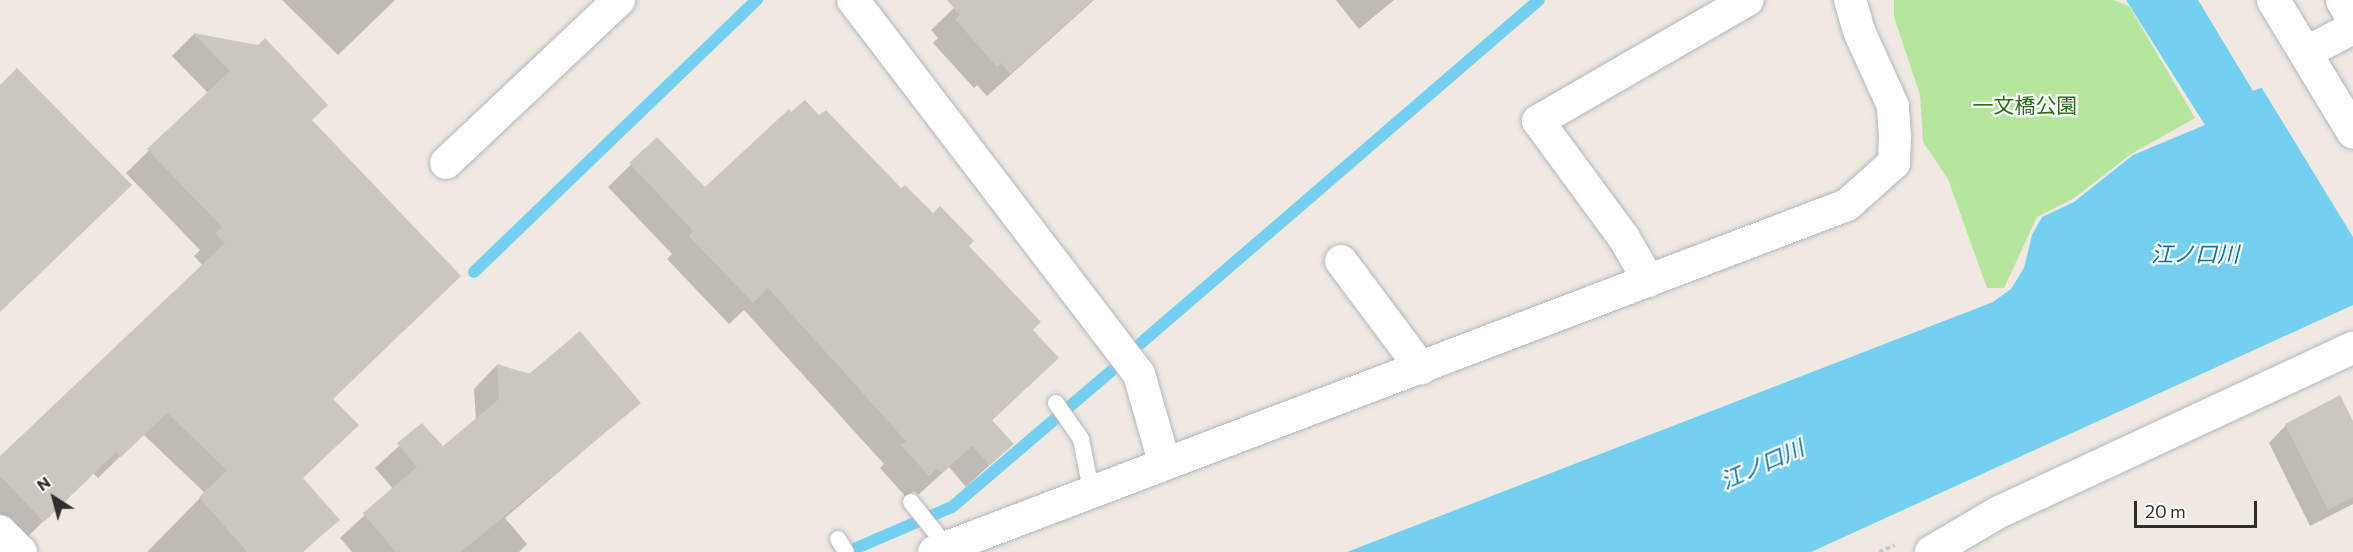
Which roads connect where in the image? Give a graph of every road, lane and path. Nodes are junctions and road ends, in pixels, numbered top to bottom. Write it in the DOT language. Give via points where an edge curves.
graph roads {
  1 [pos="619,0"];
  2 [pos="853,0"];
  3 [pos="1748,0"];
  4 [pos="1850,0"];
  5 [pos="2273,0"];
  6 [pos="2342,0"];
  7 [pos="2353,19"];
  8 [pos="2353,28"];
  9 [pos="2308,58"];
  10 [pos="2353,132"];
  11 [pos="446,163"];
  12 [pos="1341,261"];
  13 [pos="1649,281"];
  14 [pos="2353,348"];
  15 [pos="1421,368"];
  16 [pos="1056,404"];
  17 [pos="1164,462"];
  18 [pos="1091,490"];
  19 [pos="911,502"];
  20 [pos="0,531"];
  21 [pos="941,549"];
  22 [pos="21,552"];
  23 [pos="1931,552"];
  1 -- 11 [label="street"];
  2 -- 17 [label="street" via="1139,374"];
  3 -- 13 [label="street" via="1538,121 1624,238"];
  4 -- 13 [label="street" via="1859,31 1893,106 1894,163 1847,205"];
  5 -- 9 [label="street"];
  6 -- 7 [label="street"];
  8 -- 9 [label="street"];
  9 -- 10 [label="street"];
  12 -- 15 [label="street"];
  13 -- 15 [label="street"];
  14 -- 23 [label="street" via="1999,512"];
  15 -- 17 [label="street"];
  16 -- 18 [label="lane" via="1072,425 1085,453"];
  17 -- 18 [label="street"];
  18 -- 21 [label="street"];
  19 -- 21 [label="lane"];
  20 -- 22 [label="street"];
}
